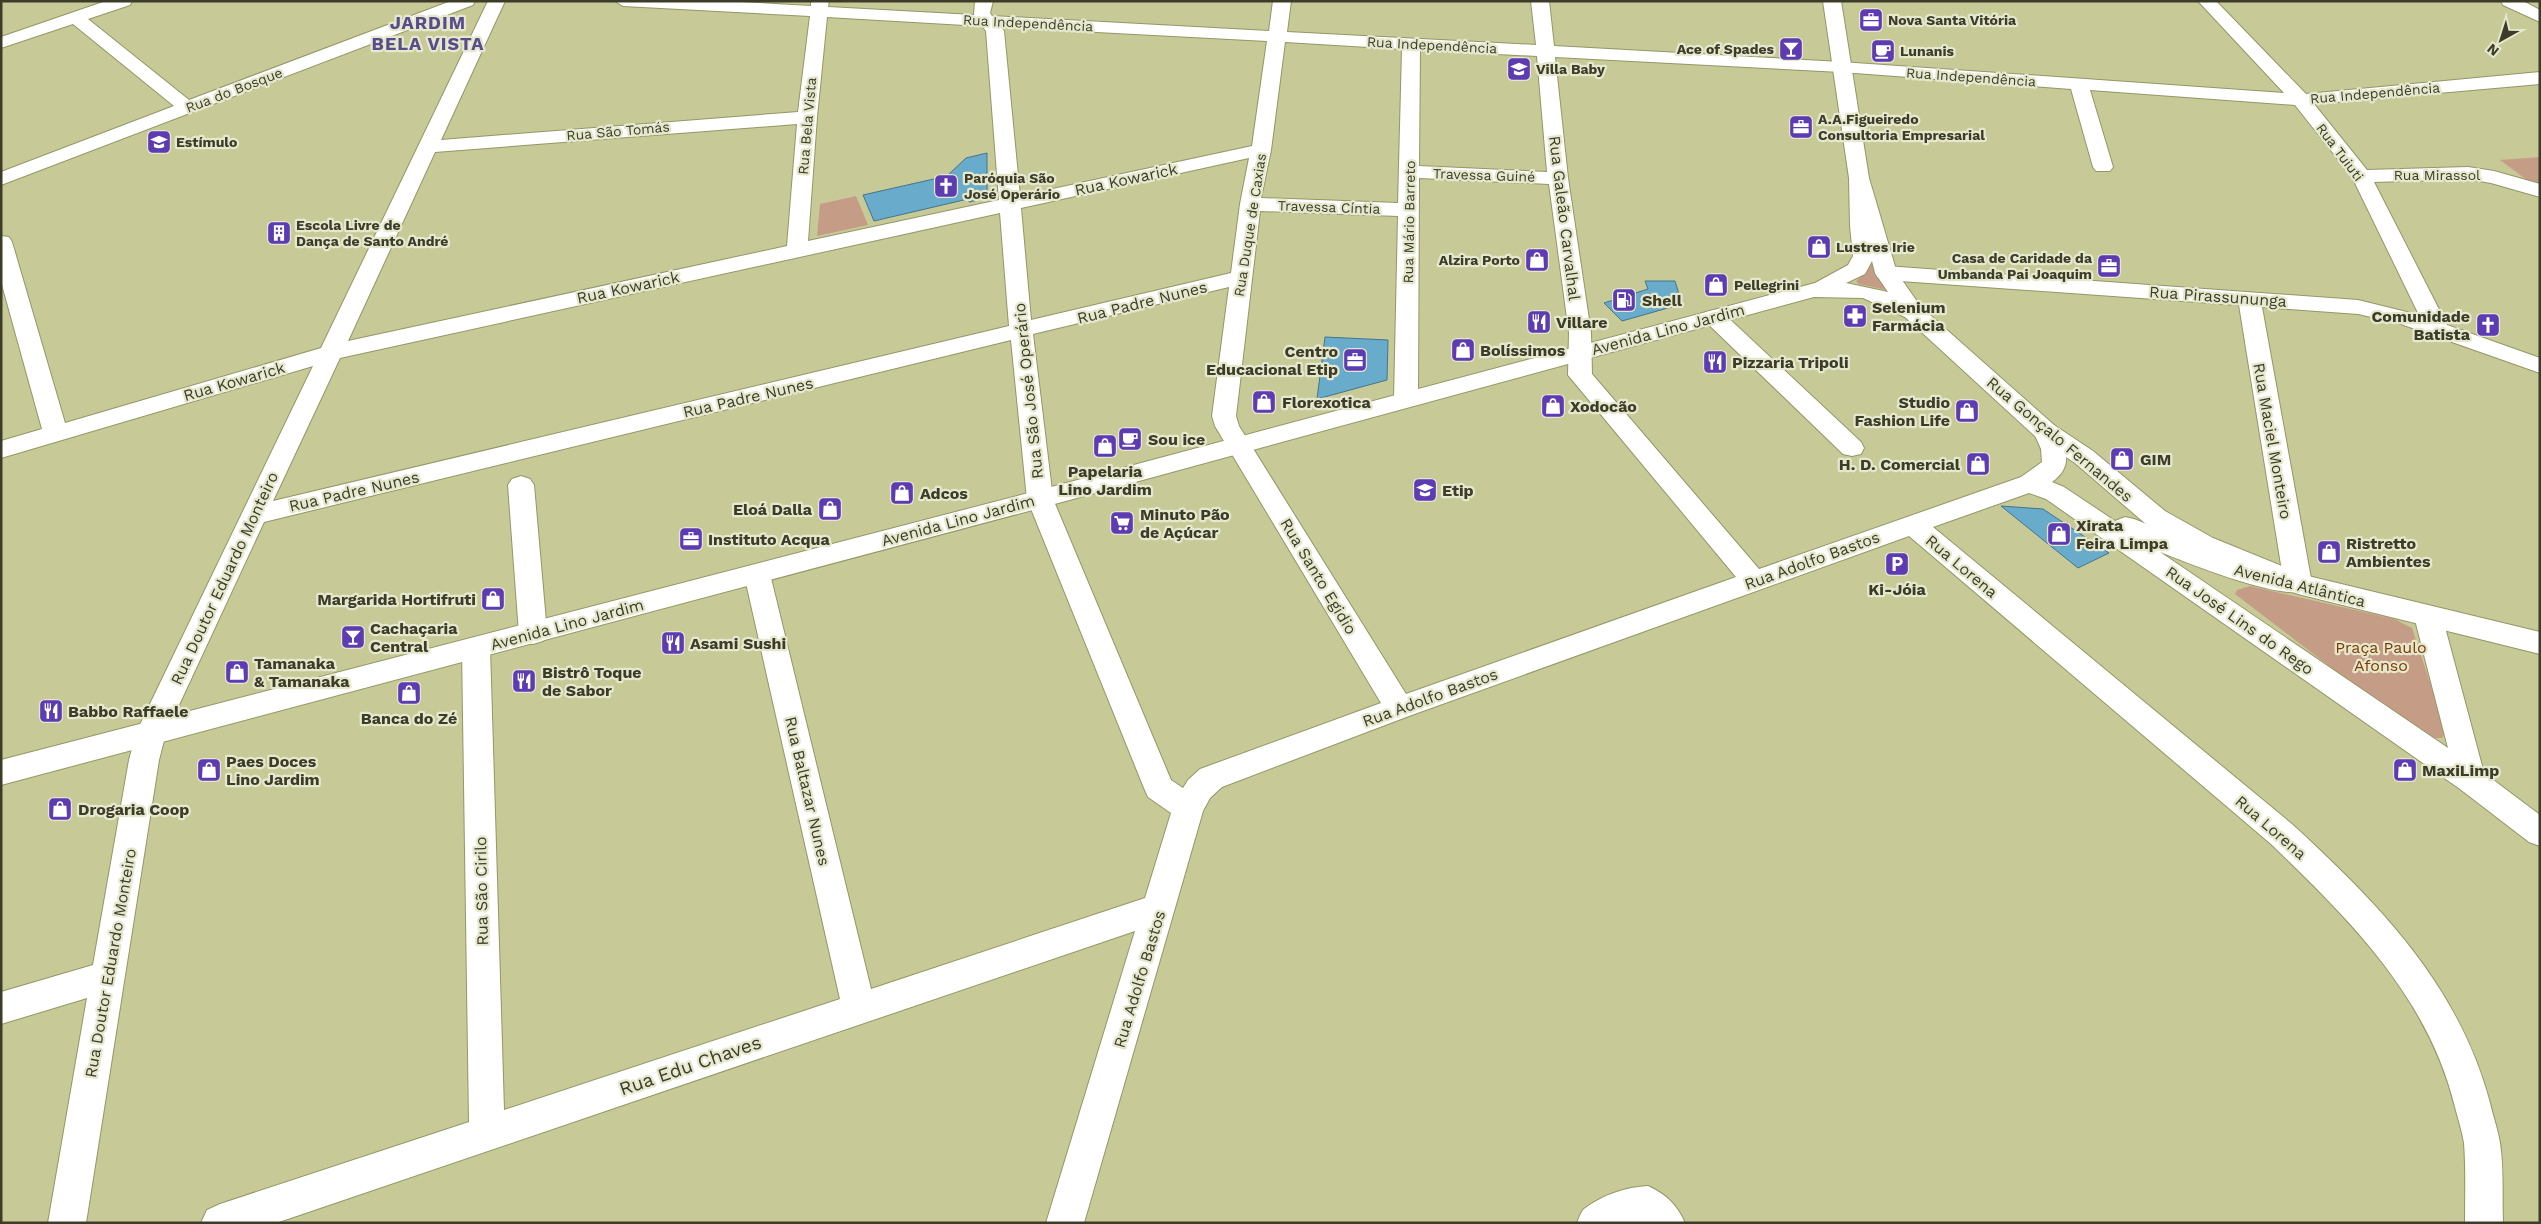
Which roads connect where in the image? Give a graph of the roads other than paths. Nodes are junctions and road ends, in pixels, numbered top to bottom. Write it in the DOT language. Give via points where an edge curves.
graph roads {
  1 [pos="124,1"];
  2 [pos="467,1"];
  3 [pos="497,1"];
  4 [pos="622,1"];
  5 [pos="984,1"];
  6 [pos="1282,1"];
  7 [pos="1540,1"];
  8 [pos="1832,1"];
  9 [pos="2206,1"];
  10 [pos="2509,1"];
  11 [pos="819,7"];
  12 [pos="2540,17"];
  13 [pos="76,18"];
  14 [pos="987,21"];
  15 [pos="1277,37"];
  16 [pos="1,43"];
  17 [pos="1411,44"];
  18 [pos="1546,51"];
  19 [pos="1841,67"];
  20 [pos="2540,78"];
  21 [pos="2079,84"];
  22 [pos="2301,100"];
  23 [pos="187,108"];
  24 [pos="807,117"];
  25 [pos="429,147"];
  26 [pos="1261,150"];
  27 [pos="2104,167"];
  28 [pos="1409,172"];
  29 [pos="2361,176"];
  30 [pos="1558,178"];
  31 [pos="1859,178"];
  32 [pos="1,179"];
  33 [pos="2540,191"];
  34 [pos="1012,204"];
  35 [pos="1250,204"];
  36 [pos="1409,210"];
  37 [pos="1,242"];
  38 [pos="797,250"];
  39 [pos="1886,273"];
  40 [pos="1241,277"];
  41 [pos="1813,290"];
  42 [pos="2248,298"];
  43 [pos="1913,312"];
  44 [pos="1714,317"];
  45 [pos="2436,328"];
  46 [pos="1022,331"];
  47 [pos="331,352"];
  48 [pos="1579,352"];
  49 [pos="2540,366"];
  50 [pos="1406,399"];
  51 [pos="2045,431"];
  52 [pos="56,434"];
  53 [pos="1238,445"];
  54 [pos="1852,448"];
  55 [pos="1,450"];
  56 [pos="2030,483"];
  57 [pos="522,485"];
  58 [pos="1040,499"];
  59 [pos="2069,502"];
  60 [pos="254,515"];
  61 [pos="1912,524"];
  62 [pos="757,574"];
  63 [pos="1754,581"];
  64 [pos="2298,584"];
  65 [pos="2428,616"];
  66 [pos="533,633"];
  67 [pos="2540,643"];
  68 [pos="476,648"];
  69 [pos="1399,708"];
  70 [pos="151,733"];
  71 [pos="1,773"];
  72 [pos="2471,780"];
  73 [pos="1188,808"];
  74 [pos="2540,833"];
  75 [pos="1160,908"];
  76 [pos="108,976"];
  77 [pos="1,1008"];
  78 [pos="858,1008"];
  79 [pos="486,1134"];
  80 [pos="1657,1214"];
  81 [pos="67,1223"];
  82 [pos="220,1223"];
  83 [pos="1065,1223"];
  84 [pos="1596,1223"];
  85 [pos="2484,1223"];
  1 -- 13 [label="street"];
  2 -- 23 [label="street, Rua do Bosque"];
  3 -- 25 [label="street, Rua Doutor Eduardo Monteiro"];
  4 -- 11 [label="street, Rua Independência"];
  5 -- 14 [label="street, Rua São José Operário" via="981,13"];
  6 -- 15 [label="street, Rua Duque de Caxias"];
  7 -- 18 [label="street, Rua Galeão Carvalhal"];
  8 -- 19 [label="street, Rua Gonçalo Fernandes"];
  9 -- 22 [label="street, Rua Tuiuti"];
  10 -- 12 [label="street"];
  11 -- 14 [label="street, Rua Independência"];
  11 -- 24 [label="street, Rua Bela Vista"];
  13 -- 16 [label="street"];
  13 -- 23 [label="street"];
  14 -- 15 [label="street, Rua Independência"];
  14 -- 34 [label="street, Rua São José Operário" via="995,31"];
  15 -- 17 [label="street, Rua Independência"];
  15 -- 26 [label="street, Rua Duque de Caxias"];
  17 -- 18 [label="street, Rua Independência"];
  17 -- 28 [label="street, Rua Mário Barreto"];
  18 -- 19 [label="street, Rua Independência"];
  18 -- 30 [label="street, Rua Galeão Carvalhal"];
  19 -- 21 [label="street, Rua Independência"];
  19 -- 31 [label="street, Rua Gonçalo Fernandes"];
  20 -- 22 [label="street, Rua Independência"];
  21 -- 22 [label="street, Rua Independência"];
  21 -- 27 [label="street"];
  22 -- 29 [label="street, Rua Tuiuti"];
  23 -- 32 [label="street, Rua do Bosque"];
  24 -- 25 [label="street, Rua São Tomás"];
  24 -- 38 [label="street, Rua Bela Vista"];
  25 -- 47 [label="street, Rua Doutor Eduardo Monteiro"];
  26 -- 34 [label="street, Rua Kowarick"];
  26 -- 35 [label="street, Rua Duque de Caxias"];
  28 -- 30 [label="street, Travessa Guiné"];
  28 -- 36 [label="street, Rua Mário Barreto"];
  29 -- 33 [label="street, Rua Mirassol" via="2468,173"];
  29 -- 45 [label="street, Rua Tuiuti"];
  30 -- 48 [label="street, Rua Galeão Carvalhal" via="1580,333"];
  31 -- 39 [label="street, Rua Gonçalo Fernandes"];
  31 -- 41 [label="street, Rua Gonçalo Fernandes" via="1862,263 1848,276"];
  34 -- 38 [label="street, Rua Kowarick"];
  34 -- 46 [label="street, Rua São José Operário"];
  35 -- 36 [label="street, Travessa Cíntia"];
  35 -- 40 [label="street, Rua Duque de Caxias"];
  36 -- 50 [label="street, Rua Mário Barreto"];
  37 -- 52 [label="street"];
  38 -- 47 [label="street, Rua Kowarick"];
  39 -- 42 [label="street, Rua Pirassununga"];
  39 -- 43 [label="street, Rua Gonçalo Fernandes"];
  40 -- 46 [label="street, Rua Padre Nunes"];
  40 -- 53 [label="street, Rua Duque de Caxias" via="1224,416"];
  41 -- 43 [label="street, Avenida Lino Jardim" via="1864,290"];
  41 -- 44 [label="street, Avenida Lino Jardim"];
  42 -- 45 [label="street, Rua Pirassununga" via="2358,306"];
  42 -- 64 [label="street, Rua Maciel Monteiro"];
  43 -- 51 [label="street, Rua Gonçalo Fernandes"];
  44 -- 48 [label="street, Avenida Lino Jardim"];
  44 -- 54 [label="street"];
  45 -- 49 [label="street, Rua Pirassununga"];
  46 -- 58 [label="street, Rua São José Operário"];
  46 -- 60 [label="street, Rua Padre Nunes"];
  47 -- 52 [label="street, Rua Kowarick"];
  47 -- 60 [label="street, Rua Doutor Eduardo Monteiro"];
  48 -- 50 [label="street, Avenida Lino Jardim"];
  48 -- 63 [label="street, Rua Galeão Carvalhal" via="1580,374"];
  50 -- 53 [label="street, Avenida Lino Jardim"];
  51 -- 56 [label="street, Rua Adolfo Bastos" via="2055,450 2055,464 2049,472"];
  51 -- 64 [label="street, Rua Gonçalo Fernandes" via="2170,527 2204,545"];
  52 -- 55 [label="street, Rua Kowarick"];
  53 -- 58 [label="street, Avenida Lino Jardim"];
  53 -- 69 [label="street, Rua Santo Egidio"];
  56 -- 59 [label="street, Rua José Lins do Rego"];
  56 -- 61 [label="street, Rua Adolfo Bastos"];
  57 -- 66 [label="street"];
  58 -- 62 [label="street, Avenida Lino Jardim"];
  58 -- 73 [label="street, Rua São José Operário" via="1159,788"];
  59 -- 64 [label="street, Avenida Atlântica" via="2201,559 2260,577"];
  59 -- 72 [label="street, Rua José Lins do Rego"];
  60 -- 70 [label="street, Rua Doutor Eduardo Monteiro"];
  61 -- 63 [label="street, Rua Adolfo Bastos"];
  61 -- 85 [label="street, Rua Lorena" via="2260,816 2331,879 2390,942 2439,1013 2479,1120 2486,1162"];
  62 -- 66 [label="street, Avenida Lino Jardim"];
  62 -- 78 [label="street, Rua Baltazar Nunes"];
  63 -- 69 [label="street, Rua Adolfo Bastos"];
  64 -- 65 [label="street, Avenida Atlântica"];
  65 -- 67 [label="street, Avenida Atlântica"];
  65 -- 72 [label="street"];
  66 -- 68 [label="street, Avenida Lino Jardim"];
  68 -- 70 [label="street, Avenida Lino Jardim"];
  68 -- 79 [label="street, Rua São Cirilo"];
  69 -- 73 [label="street, Rua Adolfo Bastos" via="1211,778 1199,789"];
  70 -- 71 [label="street, Avenida Lino Jardim"];
  70 -- 76 [label="street, Rua Doutor Eduardo Monteiro"];
  72 -- 74 [label="street, Rua José Lins do Rego"];
  73 -- 75 [label="street, Rua Adolfo Bastos"];
  75 -- 78 [label="street, Rua Edu Chaves"];
  75 -- 83 [label="street, Rua Adolfo Bastos"];
  76 -- 77 [label="street"];
  76 -- 81 [label="street, Rua Doutor Eduardo Monteiro"];
  78 -- 79 [label="street, Rua Edu Chaves"];
  79 -- 82 [label="street, Rua Edu Chaves"];
  80 -- 84 [label="street" via="1628,1206"];
}
